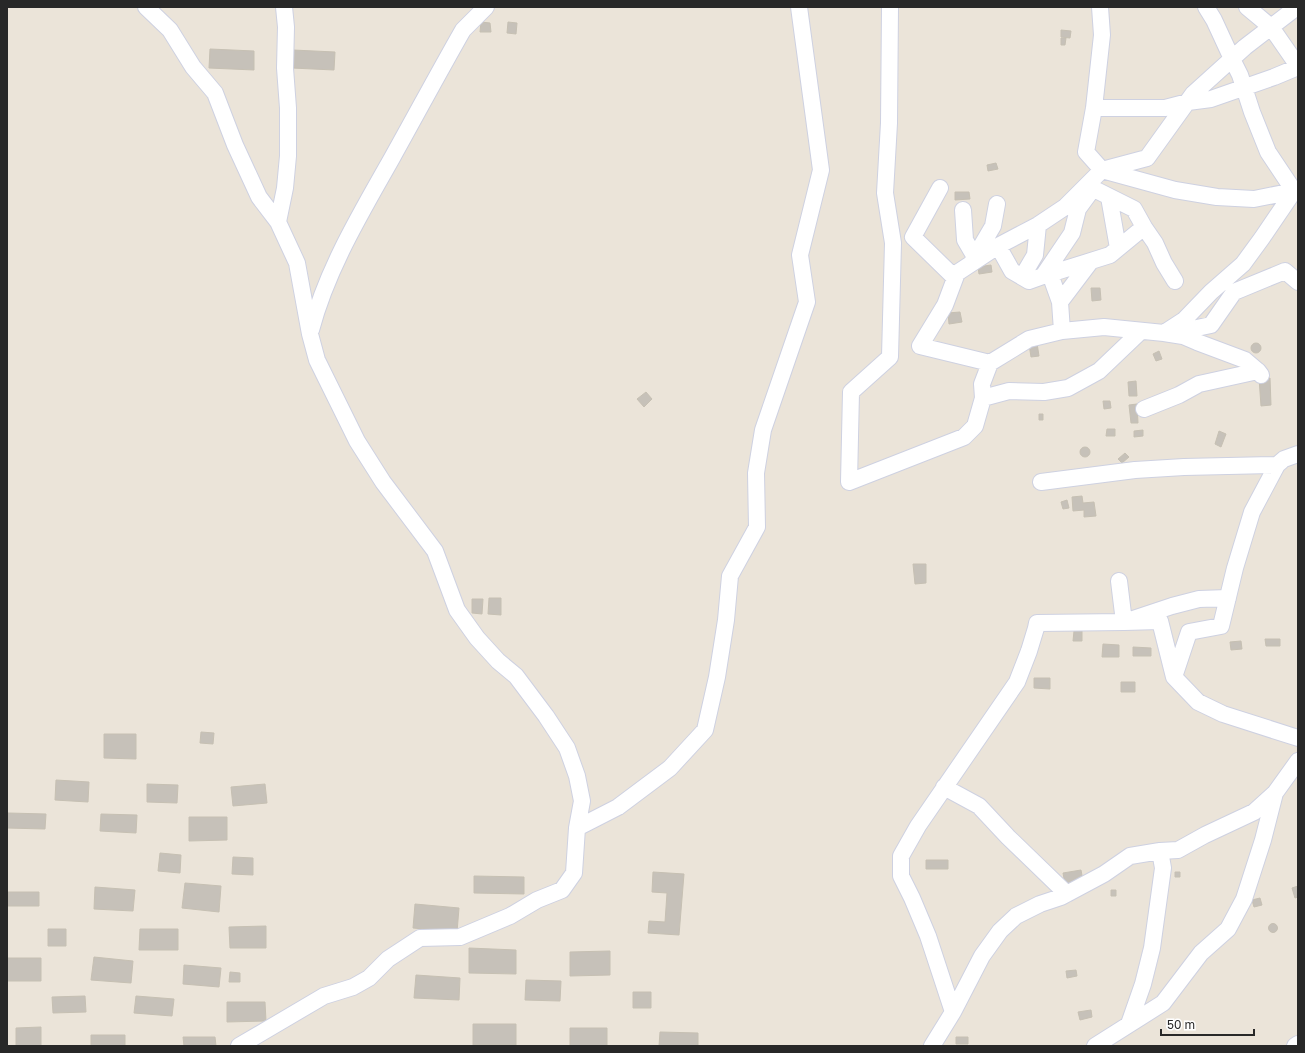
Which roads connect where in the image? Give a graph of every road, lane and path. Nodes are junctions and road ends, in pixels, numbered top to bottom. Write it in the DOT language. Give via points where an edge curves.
graph roads {
  1 [pos="146,7"];
  2 [pos="284,7"];
  3 [pos="486,7"];
  4 [pos="799,7"];
  5 [pos="890,7"];
  6 [pos="1100,7"];
  7 [pos="1206,7"];
  8 [pos="1247,7"];
  9 [pos="1297,7"];
  10 [pos="1274,32"];
  11 [pos="1298,49"];
  12 [pos="1232,59"];
  13 [pos="1298,66"];
  14 [pos="1298,77"];
  15 [pos="1246,92"];
  16 [pos="1188,102"];
  17 [pos="1094,108"];
  18 [pos="1177,116"];
  19 [pos="1102,170"];
  20 [pos="940,188"];
  21 [pos="1092,188"];
  22 [pos="1294,191"];
  23 [pos="1109,197"];
  24 [pos="997,204"];
  25 [pos="963,210"];
  26 [pos="278,222"];
  27 [pos="1038,226"];
  28 [pos="1144,227"];
  29 [pos="998,246"];
  30 [pos="1118,248"];
  31 [pos="973,260"];
  32 [pos="1091,261"];
  33 [pos="1047,275"];
  34 [pos="1022,277"];
  35 [pos="955,278"];
  36 [pos="1175,281"];
  37 [pos="1298,282"];
  38 [pos="1060,302"];
  39 [pos="1184,320"];
  40 [pos="1062,331"];
  41 [pos="1140,331"];
  42 [pos="1164,333"];
  43 [pos="310,334"];
  44 [pos="1183,336"];
  45 [pos="990,363"];
  46 [pos="983,398"];
  47 [pos="1144,409"];
  48 [pos="1298,454"];
  49 [pos="1277,465"];
  50 [pos="1041,482"];
  51 [pos="1119,581"];
  52 [pos="1228,598"];
  53 [pos="1124,622"];
  54 [pos="1174,677"];
  55 [pos="1298,738"];
  56 [pos="1298,761"];
  57 [pos="944,788"];
  58 [pos="1275,793"];
  59 [pos="577,828"];
  60 [pos="1160,851"];
  61 [pos="1066,894"];
  62 [pos="953,1012"];
  63 [pos="1129,1024"];
  64 [pos="1298,1044"];
  65 [pos="239,1046"];
  66 [pos="932,1046"];
  67 [pos="1095,1046"];
  68 [pos="1295,1046"];
  1 -- 26 [label="street" via="170,30 193,67 215,94 259,197"];
  2 -- 26 [label="street" via="288,156"];
  3 -- 43 [label="street" via="463,30 366,203 335,264 316,311"];
  4 -- 59 [label="street" via="821,170 800,255 807,302 763,430 756,473 757,527 730,576 717,677 705,730 670,768 618,807"];
  5 -- 46 [label="street" via="889,123 885,193 893,242 890,357 852,392 849,482 964,437 975,426"];
  6 -- 17 [label="street" via="1102,35"];
  7 -- 12 [label="street"];
  8 -- 10 [label="street"];
  9 -- 10 [label="street"];
  10 -- 11 [label="street"];
  10 -- 12 [label="street" via="1244,47"];
  10 -- 13 [label="street"];
  12 -- 15 [label="street"];
  12 -- 16 [label="street" via="1193,94"];
  13 -- 15 [label="street"];
  14 -- 15 [label="street"];
  15 -- 16 [label="street"];
  15 -- 18 [label="street" via="1224,104"];
  15 -- 22 [label="street" via="1268,152"];
  16 -- 17 [label="street" via="1165,108"];
  16 -- 18 [label="street"];
  17 -- 19 [label="street" via="1086,152"];
  18 -- 19 [label="street" via="1147,158"];
  19 -- 21 [label="street"];
  19 -- 22 [label="street" via="1176,190 1217,197 1254,199"];
  19 -- 27 [label="street" via="1065,207"];
  20 -- 35 [label="street" via="913,237"];
  21 -- 23 [label="street"];
  21 -- 33 [label="street" via="1078,209 1072,233"];
  22 -- 39 [label="street" via="1243,264"];
  23 -- 28 [label="street" via="1134,209"];
  23 -- 30 [label="street"];
  24 -- 31 [label="street" via="993,226"];
  25 -- 31 [label="street" via="965,240"];
  26 -- 43 [label="street" via="297,263"];
  27 -- 29 [label="street"];
  27 -- 34 [label="street" via="1035,255"];
  28 -- 30 [label="street"];
  28 -- 36 [label="street" via="1156,243"];
  29 -- 31 [label="street"];
  29 -- 34 [label="street" via="1012,271"];
  30 -- 32 [label="street" via="1110,255"];
  31 -- 35 [label="street" via="957,273"];
  32 -- 33 [label="street"];
  32 -- 38 [label="street"];
  33 -- 34 [label="street" via="1029,281"];
  33 -- 38 [label="street"];
  35 -- 45 [label="street" via="945,304 920,346"];
  37 -- 44 [label="street" via="1285,271 1234,292 1211,325 1192,329"];
  38 -- 40 [label="street"];
  39 -- 42 [label="street"];
  39 -- 44 [label="street"];
  40 -- 41 [label="street" via="1104,328"];
  40 -- 45 [label="street" via="1029,339"];
  41 -- 42 [label="street"];
  41 -- 46 [label="street" via="1099,371 1068,388 1044,392 1009,391"];
  42 -- 44 [label="street"];
  43 -- 59 [label="street" via="317,360 357,441 383,482 435,551 457,610 477,638 520,682 567,748 582,801"];
  44 -- 47 [label="street" via="1245,360 1260,373 1199,384"];
  45 -- 46 [label="street" via="982,384"];
  48 -- 49 [label="street" via="1284,459"];
  49 -- 50 [label="street" via="1184,466"];
  49 -- 52 [label="street" via="1252,512"];
  51 -- 53 [label="street"];
  52 -- 53 [label="street" via="1199,599"];
  52 -- 54 [label="street" via="1221,626 1189,632"];
  53 -- 54 [label="street" via="1160,621"];
  53 -- 57 [label="street" via="1036,623 1017,682"];
  54 -- 55 [label="street" via="1198,702 1223,714"];
  56 -- 58 [label="street"];
  57 -- 61 [label="street" via="979,806"];
  57 -- 62 [label="street" via="901,856 901,876 928,936"];
  58 -- 60 [label="street" via="1254,812 1178,850"];
  58 -- 63 [label="street" via="1244,899 1228,929 1201,953 1164,1003"];
  59 -- 65 [label="street" via="574,873 562,890 537,900 510,916 460,936 420,938 388,959 369,978 353,987 324,996"];
  60 -- 61 [label="street" via="1130,856 1104,874"];
  60 -- 63 [label="street" via="1163,868 1152,948"];
  61 -- 62 [label="street" via="1016,916 1000,931 982,956"];
  62 -- 66 [label="street"];
  63 -- 67 [label="street"];
  64 -- 68 [label="street"];
}
